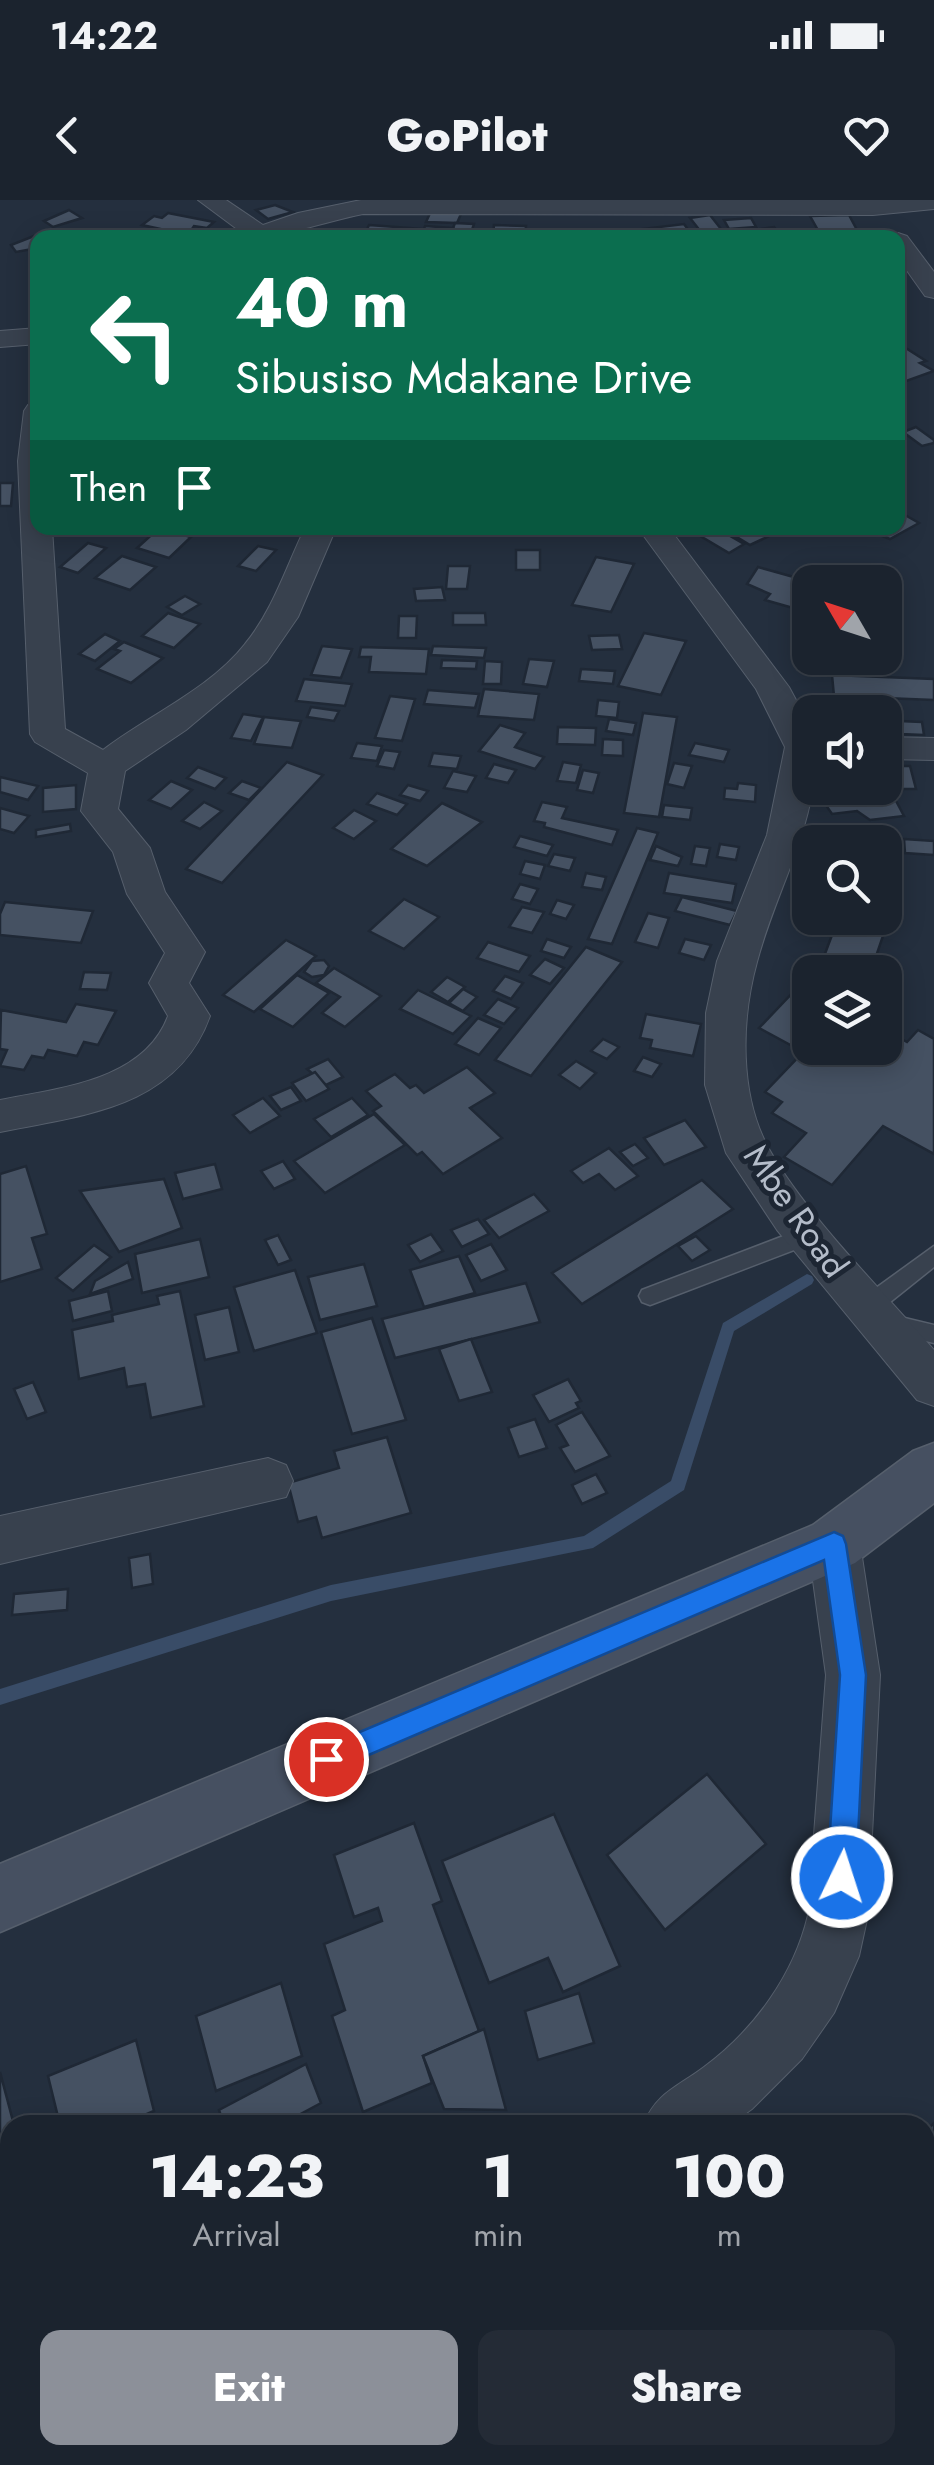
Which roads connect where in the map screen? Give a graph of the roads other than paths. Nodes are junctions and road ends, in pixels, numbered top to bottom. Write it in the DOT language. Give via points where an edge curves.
graph roads {
  1 [pos="210,200"];
  2 [pos="934,202"];
  3 [pos="773,203"];
  4 [pos="360,204"];
  5 [pos="873,208"];
  6 [pos="248,230"];
  7 [pos="270,230"];
  8 [pos="889,230"];
  9 [pos="905,251"];
  10 [pos="934,290"];
  11 [pos="30,337"];
  12 [pos="0,339"];
  13 [pos="37,535"];
  14 [pos="317,535"];
  15 [pos="658,535"];
  16 [pos="792,722"];
  17 [pos="902,748"];
  18 [pos="934,749"];
  19 [pos="107,768"];
  20 [pos="793,805"];
  21 [pos="0,1116"];
  22 [pos="807,1236"];
  23 [pos="934,1255"];
  24 [pos="650,1296"];
  25 [pos="871,1313"];
  26 [pos="934,1334"];
  27 [pos="934,1385"];
  28 [pos="934,1469"];
  29 [pos="268,1480"];
  30 [pos="0,1540"];
  31 [pos="834,1544"];
  32 [pos="0,1898"];
  33 [pos="689,2115"];
  1 -- 6 [label="street"];
  2 -- 5 [label="street"];
  3 -- 4 [label="street"];
  3 -- 5 [label="street"];
  4 -- 7 [label="street"];
  5 -- 8 [label="street"];
  9 -- 10 [label="street"];
  11 -- 12 [label="street"];
  13 -- 19 [label="street" via="48,734"];
  14 -- 19 [label="street" via="255,654"];
  15 -- 16 [label="street, Mbe Road"];
  17 -- 18 [label="street"];
  19 -- 21 [label="street" via="98,811 132,848 146,894 185,952 169,984 189,1016 186,1032 162,1062 134,1080"];
  20 -- 22 [label="street, Mbe Road" via="738,961 724,1051 726,1084 748,1153"];
  22 -- 24 [label="lane"];
  22 -- 25 [label="street, Mbe Road"];
  23 -- 25 [label="lane"];
  25 -- 26 [label="lane"];
  25 -- 27 [label="street, Mbe Road"];
  28 -- 31 [label="street"];
  29 -- 30 [label="street"];
  31 -- 32 [label="street"];
  31 -- 33 [label="street" via="853,1675 838,1915 829,1956 780,2037 730,2087"];
}
